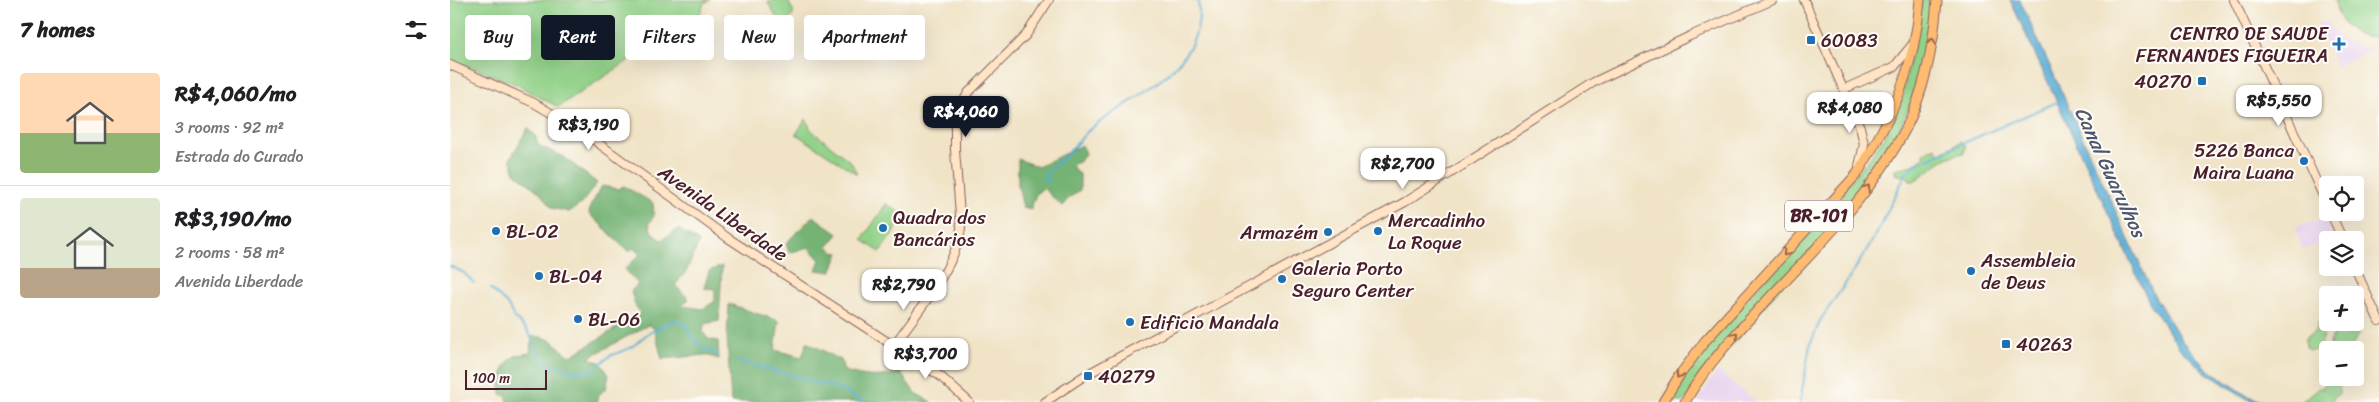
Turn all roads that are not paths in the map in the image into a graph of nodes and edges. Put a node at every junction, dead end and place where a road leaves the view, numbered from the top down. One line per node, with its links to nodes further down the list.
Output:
1 (1049, 0): 14 (main road)
2 (1773, 0): 16 (main road)
3 (1804, 0): 9 (main road)
4 (1920, 0): 7 (highway, BR-101)
5 (1937, 0): 18 (highway, BR-101, one-way to 5)
6 (2234, 0): 11 (main road)
7 (1915, 38): 9 (main road); 10 (highway, BR-101)
8 (450, 65): 14 (main road, Avenida Liberdade)
9 (1844, 89): 10 (main road)
10 (1851, 180): 17 (highway, BR-101, one-way to 17)
11 (2319, 187)
12 (2359, 276): 13 (main road)
13 (2379, 321)
14 (894, 345): 15 (main road, Avenida Liberdade)
15 (969, 402)
16 (1045, 402)
17 (1664, 402)
18 (1686, 402)

